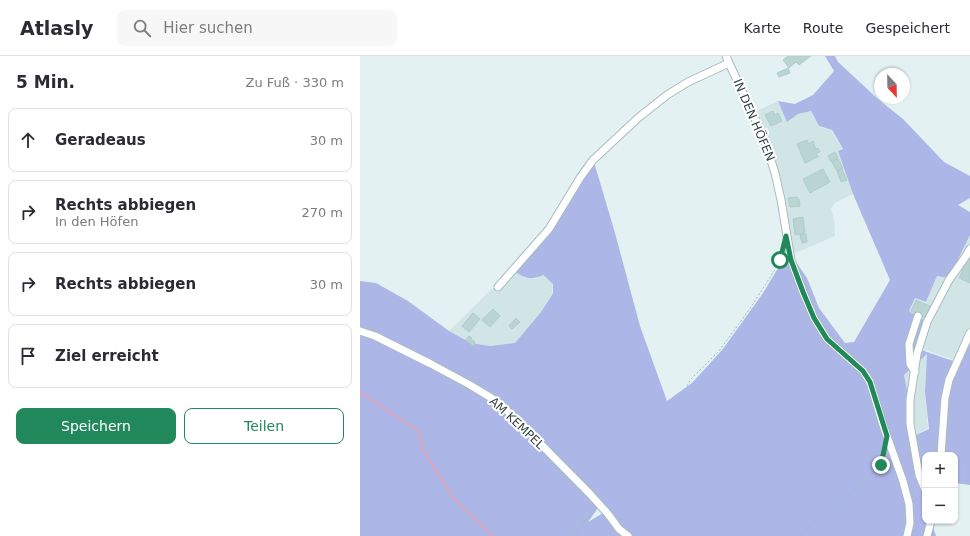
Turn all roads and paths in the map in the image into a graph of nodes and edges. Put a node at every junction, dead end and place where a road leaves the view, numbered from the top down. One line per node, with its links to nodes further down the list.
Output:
1 (728, 60): 4 (street); 18 (street, IN DEN HÖFEN)
2 (784, 247): 9 (path)
3 (970, 249): 8 (street)
4 (498, 287)
5 (918, 316): 8 (street)
6 (360, 331): 13 (street, AM KEMPEL)
7 (970, 334): 11 (street)
8 (914, 372): 12 (street)
9 (687, 386)
10 (885, 448): 17 (path)
11 (941, 452)
12 (925, 488)
13 (599, 504): 15 (path); 16 (street, AM KEMPEL)
14 (930, 524): 19 (street)
15 (573, 536)
16 (628, 536)
17 (801, 536)
18 (907, 536)
19 (927, 536)

